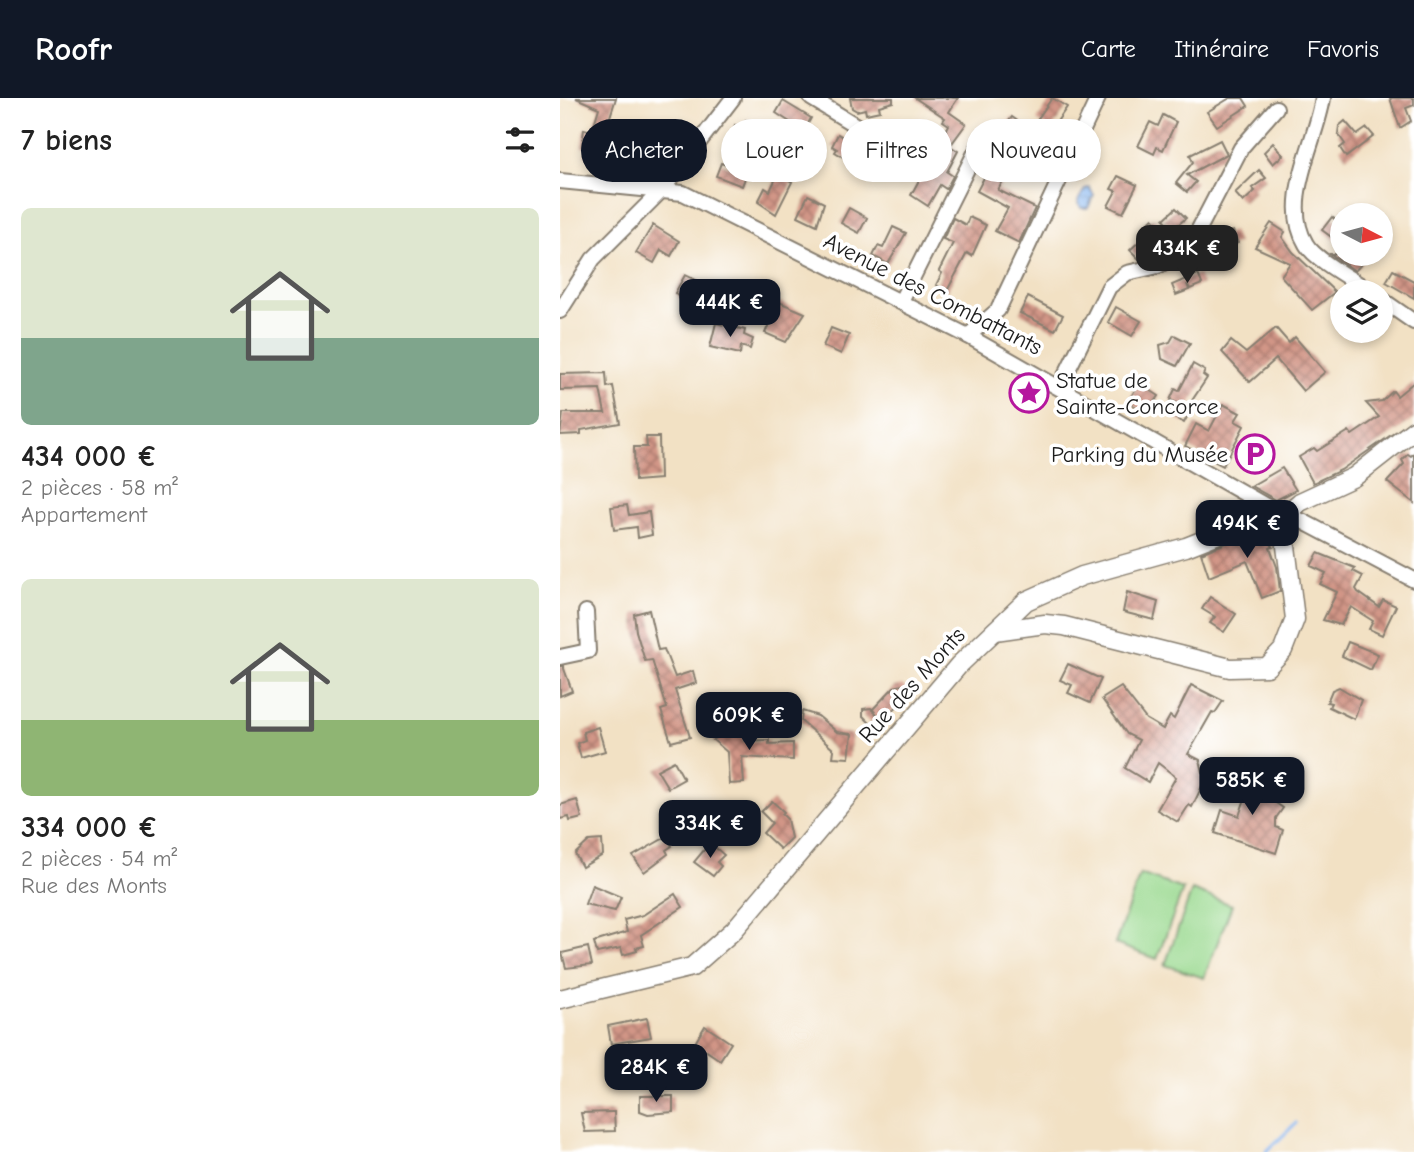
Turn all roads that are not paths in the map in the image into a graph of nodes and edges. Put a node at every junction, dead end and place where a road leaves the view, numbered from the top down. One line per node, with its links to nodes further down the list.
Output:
1 (733, 98): 9 (street)
2 (811, 98): 6 (street)
3 (1098, 98): 15 (street)
4 (1323, 98): 10 (street)
5 (1276, 108): 16 (street)
6 (845, 119)
7 (966, 171): 11 (street)
8 (560, 181): 9 (street, Avenue des Combattants)
9 (663, 189): 11 (street, Avenue des Combattants); 13 (street)
10 (1354, 280)
11 (901, 301): 15 (street, Avenue des Combattants)
12 (1393, 307): 14 (street)
13 (560, 311)
14 (1414, 322)
15 (968, 336): 16 (street, Avenue des Combattants)
16 (1060, 386): 18 (street, Avenue des Combattants)
17 (1414, 430): 18 (street)
18 (1285, 515): 19 (street, Avenue des Combattants); 20 (street); 22 (street, Rue des Monts)
19 (1414, 580)
20 (1039, 594): 22 (street); 23 (street)
21 (586, 612): 24 (street)
22 (1049, 625): 23 (street, Rue des Monts)
23 (995, 631): 25 (street, Rue des Monts)
24 (560, 657)
25 (560, 999)

